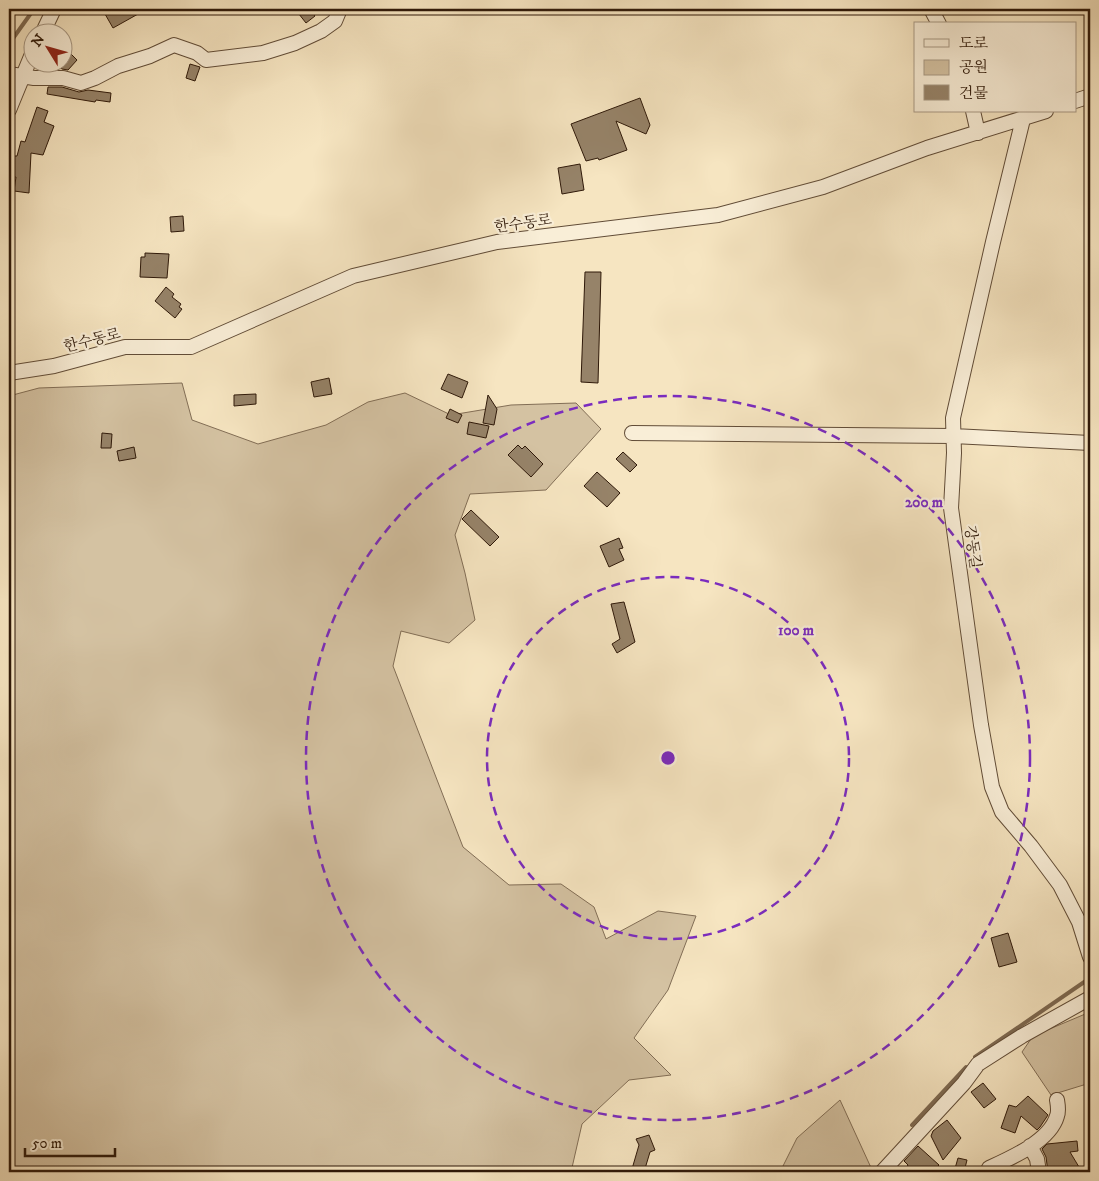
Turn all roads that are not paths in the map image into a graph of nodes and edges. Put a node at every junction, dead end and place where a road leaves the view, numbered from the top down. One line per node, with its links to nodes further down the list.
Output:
1 (54, 9): 4 (street)
2 (340, 9): 6 (street)
3 (931, 9): 5 (street)
4 (48, 22)
5 (938, 22)
6 (14, 75): 9 (street)
7 (1090, 96): 8 (street)
8 (1076, 101)
9 (9, 110)
10 (973, 112): 13 (street)
11 (1043, 112): 12 (street, 한수동로)
12 (1023, 119): 13 (street, 한수동로); 16 (street, 강동길)
13 (978, 133): 14 (street, 한수동로)
14 (9, 373)
15 (632, 433): 16 (street)
16 (953, 436): 17 (street); 18 (street, 강동길)
17 (1090, 443)
18 (1090, 956)
19 (1090, 998): 23 (street)
20 (1057, 1100): 21 (street)
21 (1030, 1146): 22 (street); 24 (street)
22 (989, 1168)
23 (882, 1172)
24 (1039, 1172)

